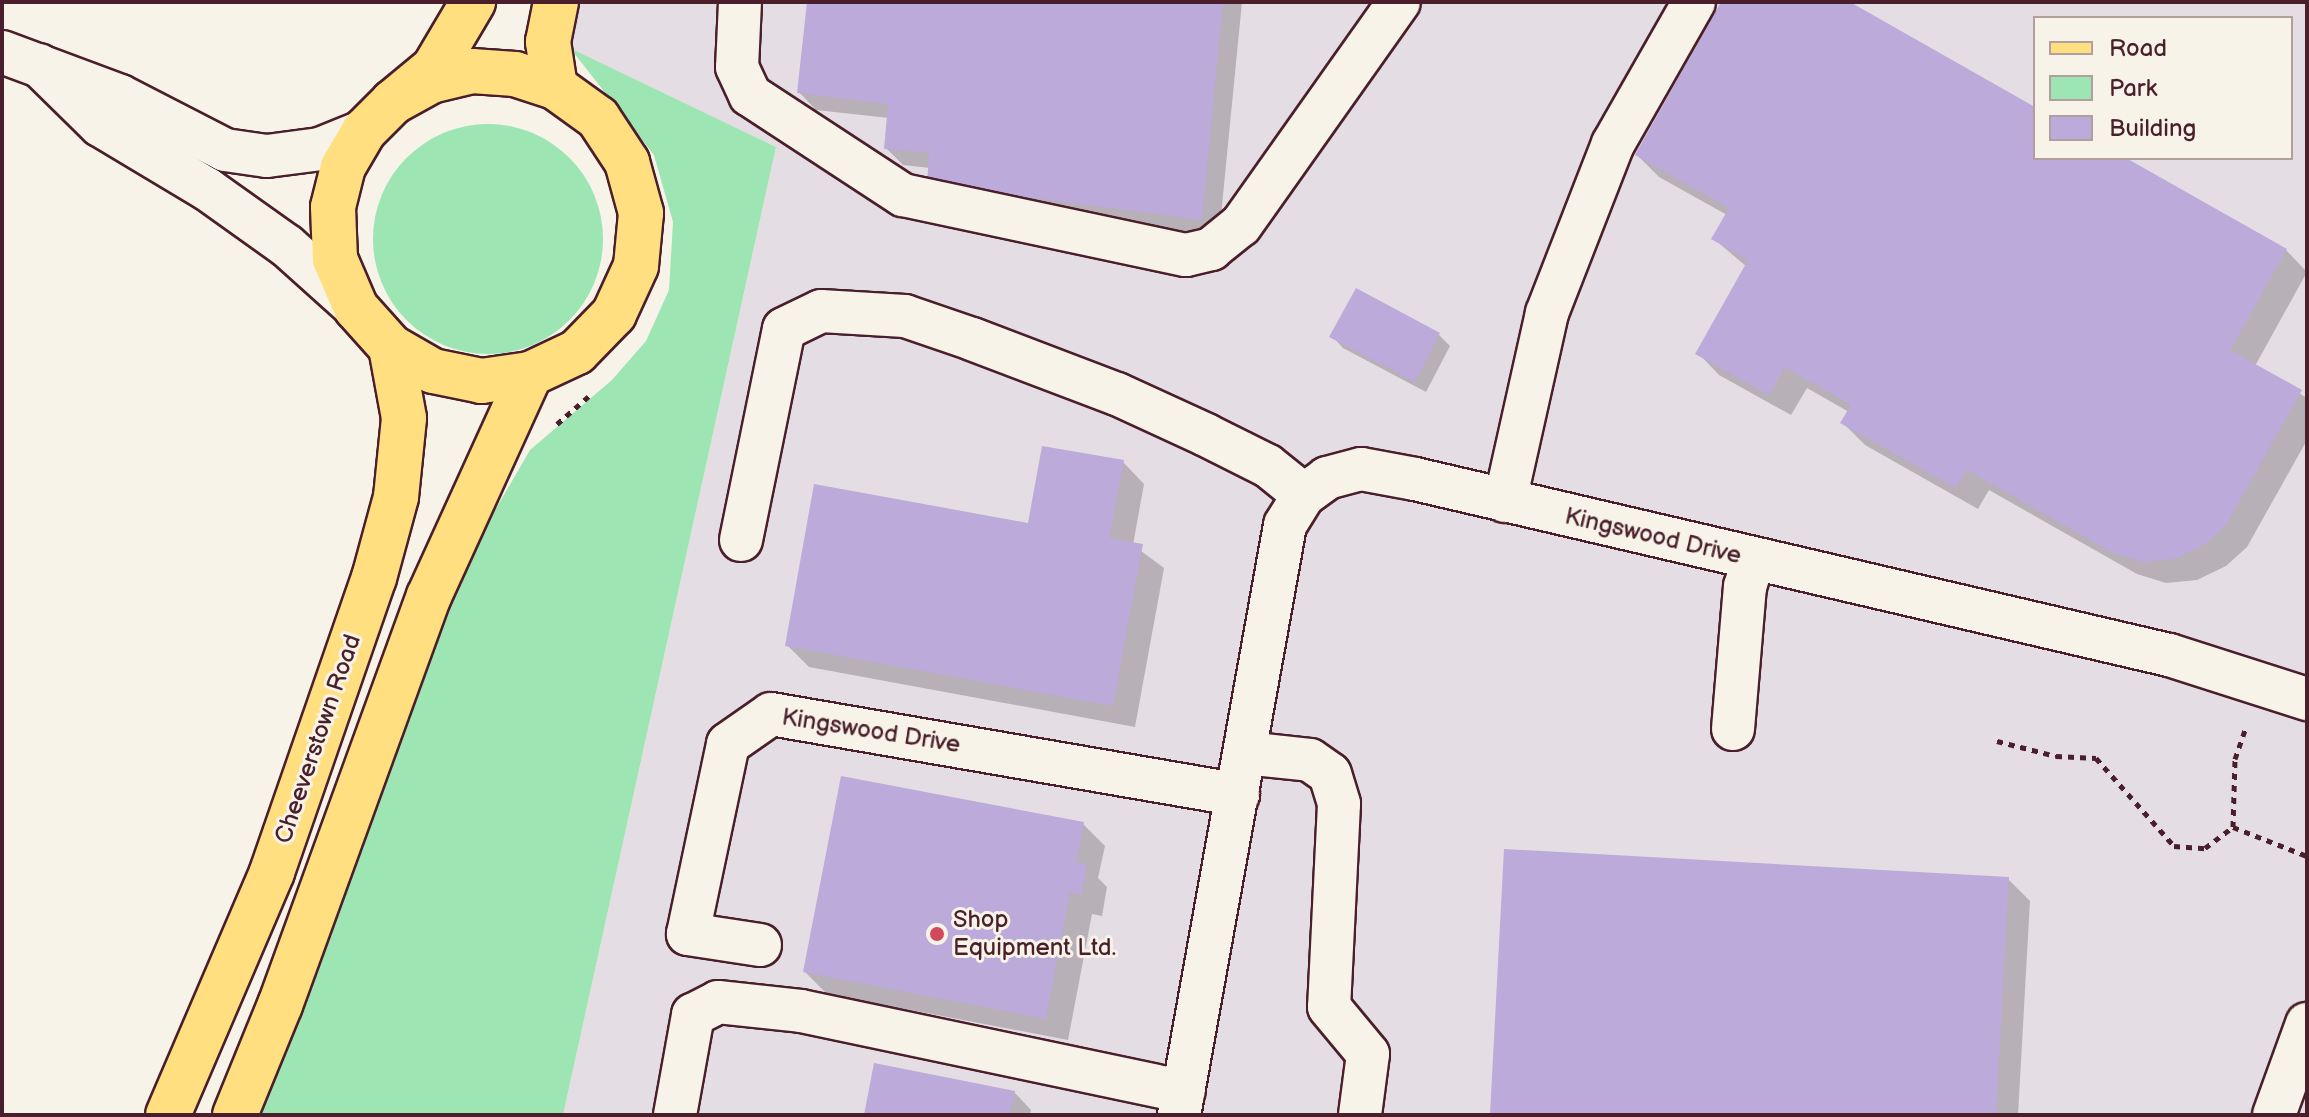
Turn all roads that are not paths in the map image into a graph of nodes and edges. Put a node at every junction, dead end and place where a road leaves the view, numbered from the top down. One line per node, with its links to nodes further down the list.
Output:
1 (473, 2): 8 (main road)
2 (556, 2): 7 (main road)
3 (740, 2): 4 (street)
4 (1399, 2)
5 (1694, 2): 13 (street)
6 (21, 58): 8 (street); 9 (street)
7 (555, 87): 8 (main road); 11 (main road)
8 (379, 116): 9 (main road)
9 (356, 308): 10 (main road)
10 (391, 347): 11 (main road); 23 (main road, Cheeverstown Road)
11 (530, 374): 24 (main road)
12 (1304, 495): 13 (street, Kingswood Drive); 14 (street); 18 (street, Kingswood Drive)
13 (1505, 501): 15 (street, Kingswood Drive)
14 (741, 540)
15 (1753, 560): 16 (street, Kingswood Drive); 17 (street)
16 (2307, 699)
17 (1733, 729)
18 (1245, 753): 19 (street, Kingswood Drive); 26 (street)
19 (1238, 795): 20 (street, Kingswood Drive); 22 (street, Kingswood Drive)
20 (760, 945)
21 (2307, 1024): 27 (street)
22 (1182, 1103): 25 (street)
23 (168, 1115)
24 (235, 1115)
25 (675, 1115)
26 (1360, 1115)
27 (2274, 1115)

